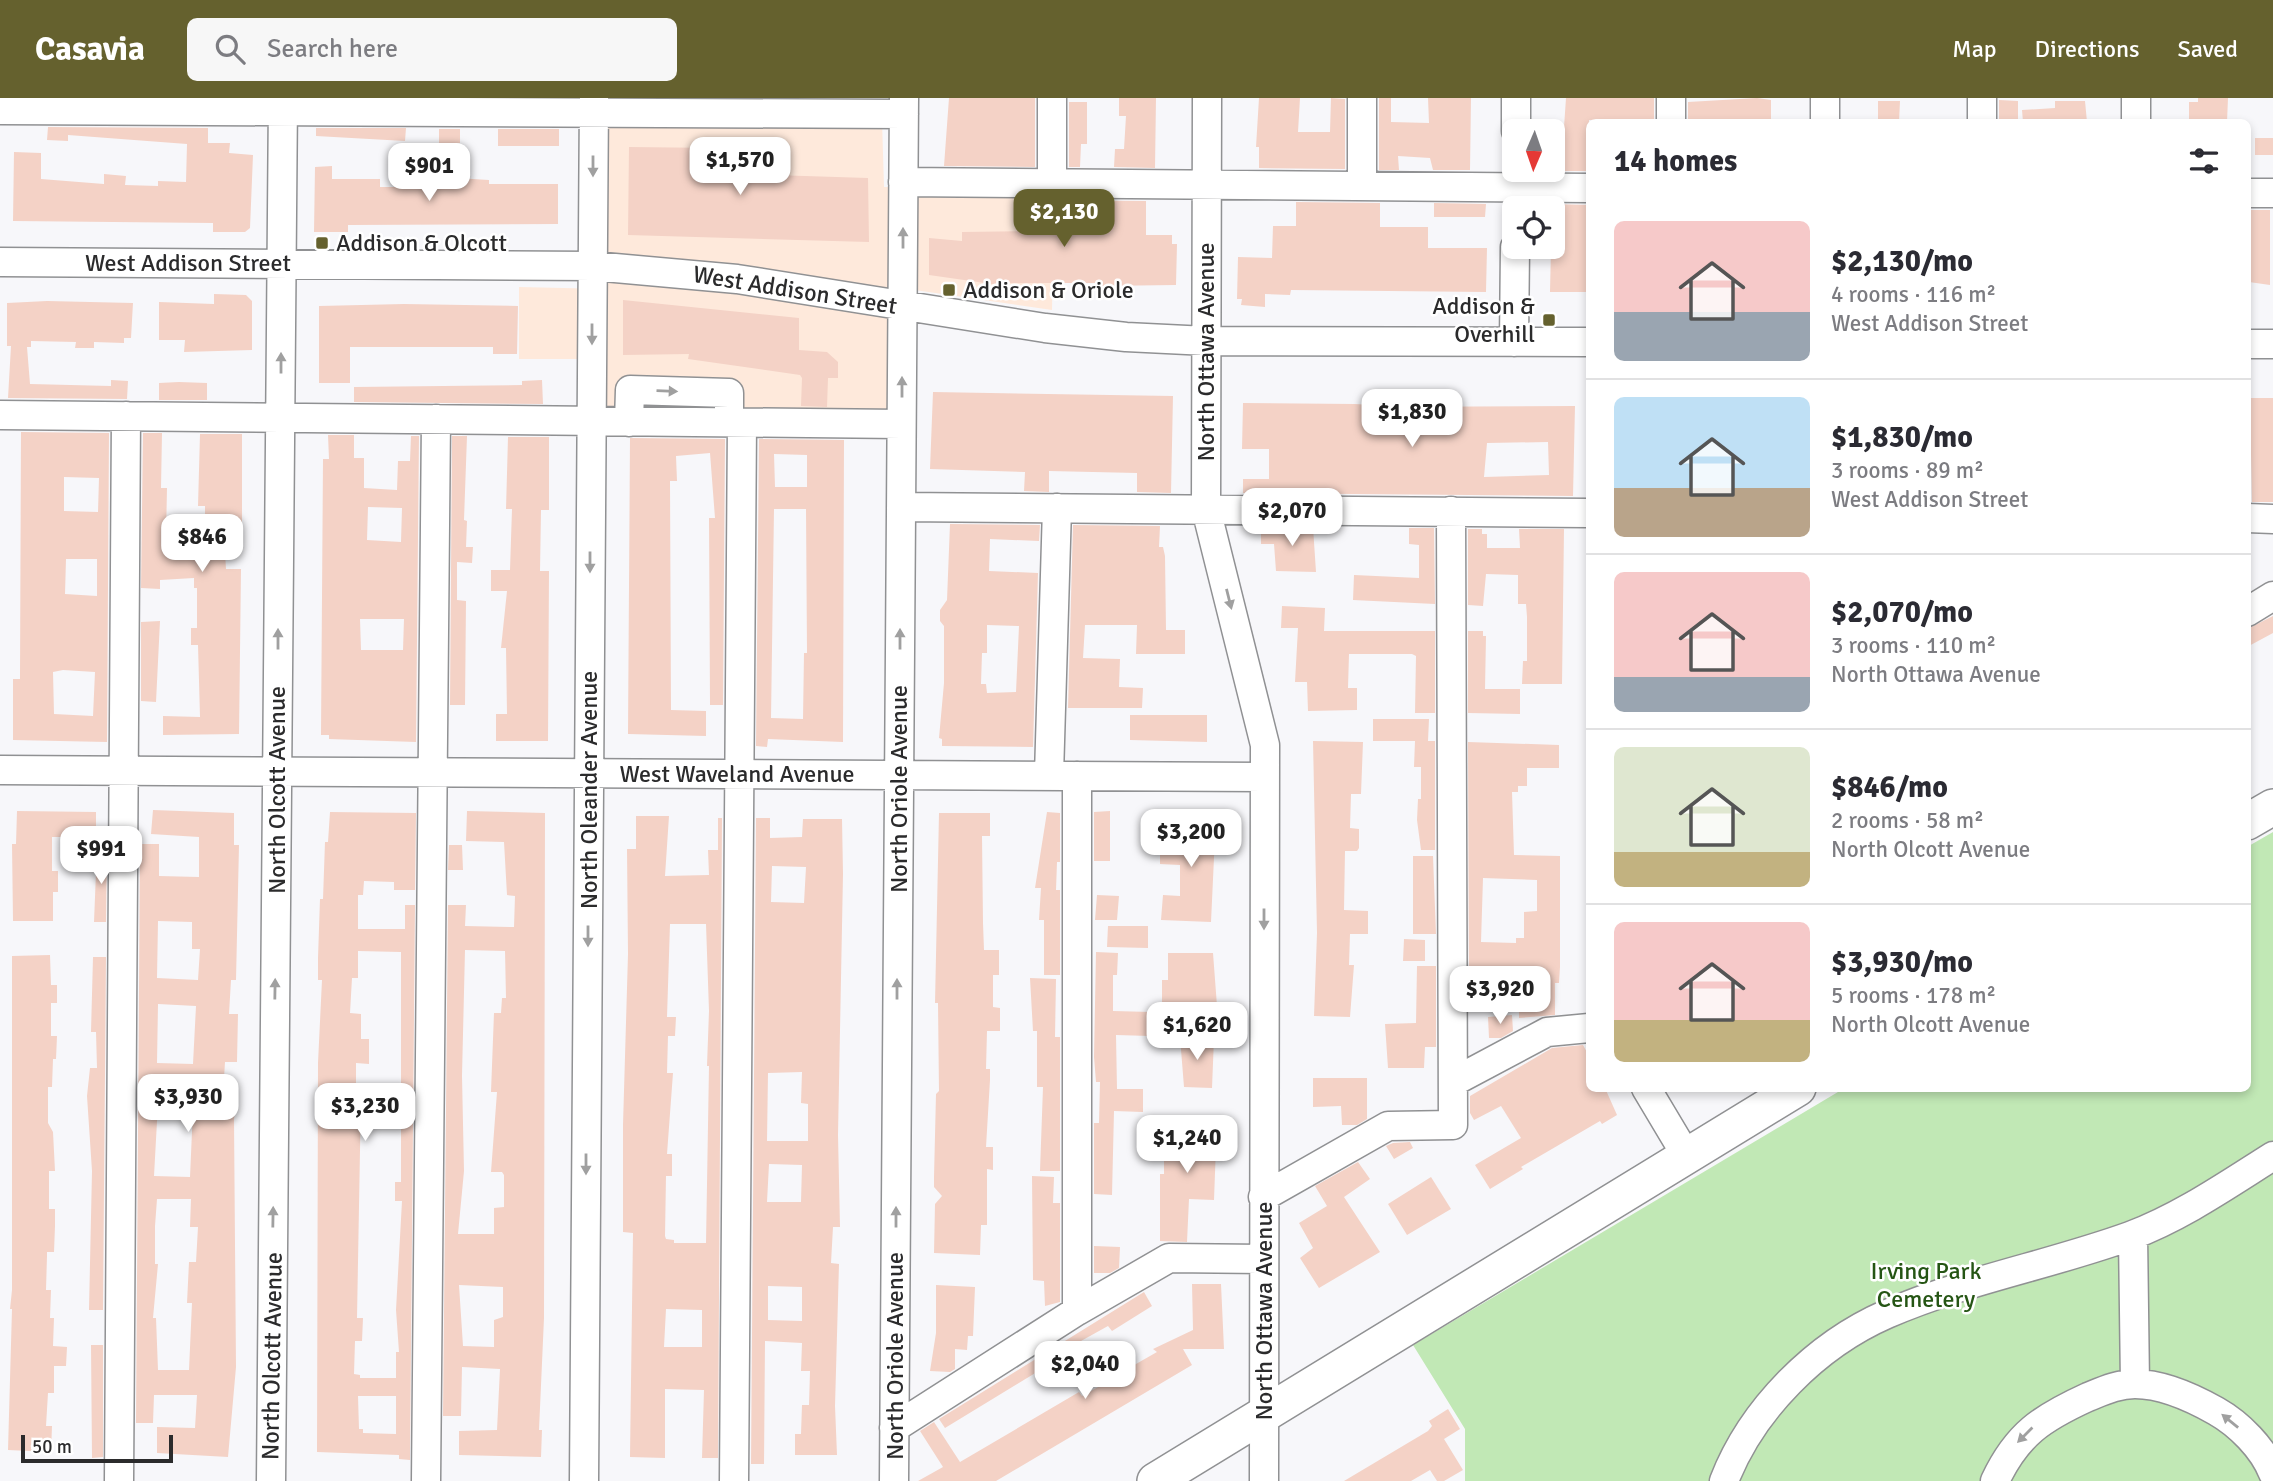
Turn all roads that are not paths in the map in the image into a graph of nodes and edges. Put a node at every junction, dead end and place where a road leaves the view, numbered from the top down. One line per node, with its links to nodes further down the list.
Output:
1 (1052, 98): 22 (street)
2 (1206, 98): 23 (street, North Ottawa Avenue)
3 (1362, 98): 24 (street)
4 (1516, 98): 16 (street)
5 (1671, 98): 17 (street)
6 (1825, 98): 18 (street)
7 (1982, 98): 19 (street)
8 (2136, 98): 20 (street)
9 (130, 105): 10 (street); 15 (street)
10 (283, 105): 11 (street); 31 (street, North Olcott Avenue)
11 (437, 105): 12 (street)
12 (594, 106): 13 (street); 32 (street, North Oleander Avenue, one-way to 32)
13 (745, 106): 14 (street)
14 (904, 106): 21 (street, North Oriole Avenue)
15 (0, 110)
16 (1516, 119)
17 (1671, 119)
18 (1825, 119)
19 (1982, 119)
20 (2136, 119)
21 (903, 182): 22 (street); 33 (street, North Oriole Avenue, one-way to 21)
22 (1052, 184): 23 (street)
23 (1206, 185): 24 (street); 34 (street, North Ottawa Avenue)
24 (1362, 186): 25 (street)
25 (1516, 188): 26 (street)
26 (1586, 188)
27 (2251, 193): 28 (street)
28 (2273, 193)
29 (1515, 259): 35 (street)
30 (0, 262): 31 (street, West Addison Street)
31 (282, 264): 32 (street, West Addison Street); 41 (street, North Olcott Avenue, one-way to 31)
32 (593, 266): 33 (street, West Addison Street); 43 (street, North Oleander Avenue, one-way to 43)
33 (902, 306): 34 (street, West Addison Street); 45 (street, North Oriole Avenue, one-way to 33)
34 (1207, 341): 35 (street, West Addison Street); 48 (street, North Ottawa Avenue)
35 (1514, 342): 36 (street, West Addison Street)
36 (1586, 342)
37 (2251, 344): 38 (street)
38 (2273, 344)
39 (0, 415): 40 (street)
40 (126, 416): 41 (street); 56 (street)
41 (280, 418): 42 (street); 57 (street, North Olcott Avenue, one-way to 41)
42 (436, 419): 43 (street); 58 (street)
43 (592, 421): 44 (street); 59 (street, North Oleander Avenue, one-way to 59)
44 (735, 423): 45 (street); 60 (street)
45 (901, 424): 46 (street, North Oriole Avenue)
46 (901, 507): 47 (street); 61 (street, North Oriole Avenue, one-way to 46)
47 (1057, 508): 48 (street); 62 (street)
48 (1206, 509): 49 (street); 64 (street, North Ottawa Avenue, one-way to 64)
49 (1451, 511): 50 (street); 68 (street)
50 (1586, 513)
51 (2251, 518): 52 (street)
52 (2273, 519)
53 (2273, 596): 54 (street)
54 (2251, 610)
55 (0, 770): 56 (street, West Waveland Avenue)
56 (123, 771): 57 (street, West Waveland Avenue); 81 (street)
57 (277, 771): 58 (street, West Waveland Avenue); 82 (street, North Olcott Avenue, one-way to 57)
58 (431, 772): 59 (street, West Waveland Avenue); 83 (street)
59 (589, 773): 60 (street, West Waveland Avenue); 84 (street, North Oleander Avenue, one-way to 84)
60 (739, 774): 61 (street, West Waveland Avenue); 85 (street)
61 (899, 775): 62 (street, West Waveland Avenue); 79 (street, North Oriole Avenue, one-way to 61)
62 (1049, 775): 63 (street, West Waveland Avenue)
63 (1077, 776): 64 (street, West Waveland Avenue); 76 (street)
64 (1264, 777): 73 (street, North Ottawa Avenue, one-way to 73)
65 (2273, 807): 66 (main road)
66 (2251, 820)
67 (1586, 1028): 68 (street)
68 (1453, 1082): 73 (street)
69 (1648, 1092): 71 (street)
70 (1791, 1092): 71 (main road)
71 (1686, 1155): 78 (main road)
72 (2273, 1156): 74 (street)
73 (1264, 1197): 75 (street, North Ottawa Avenue)
74 (2133, 1235): 77 (street); 89 (street)
75 (1264, 1259): 76 (street); 78 (street, North Ottawa Avenue)
76 (1077, 1311): 79 (street)
77 (2135, 1384): 80 (street, one-way to 77); 90 (street, one-way to 90)
78 (1264, 1412): 87 (main road); 88 (street, North Ottawa Avenue)
79 (894, 1428): 86 (street, North Oriole Avenue)
80 (2273, 1473)
81 (119, 1481)
82 (271, 1481)
83 (426, 1481)
84 (584, 1481)
85 (734, 1481)
86 (894, 1481)
87 (1155, 1481)
88 (1264, 1481)
89 (1724, 1481)
90 (1995, 1481)

